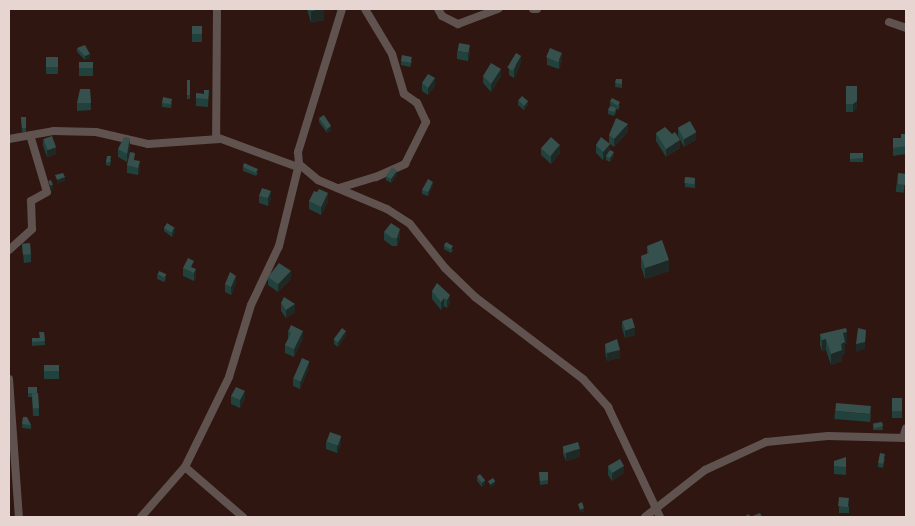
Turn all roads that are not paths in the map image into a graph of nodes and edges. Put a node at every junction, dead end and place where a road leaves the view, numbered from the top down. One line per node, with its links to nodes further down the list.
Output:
1 (217, 9): 10 (street)
2 (342, 9): 11 (street)
3 (365, 9): 12 (street)
4 (438, 9): 5 (street)
5 (498, 9)
6 (889, 22): 7 (street)
7 (906, 28)
8 (30, 135): 9 (street); 10 (street); 13 (street)
9 (9, 139)
10 (220, 139): 11 (street)
11 (298, 166): 12 (street); 17 (street)
12 (339, 188): 18 (street)
13 (9, 250)
14 (9, 378): 19 (street)
15 (906, 428): 16 (street)
16 (905, 438): 18 (street)
17 (185, 467): 20 (street); 21 (street)
18 (655, 508): 22 (street); 23 (street)
19 (19, 517)
20 (141, 517)
21 (243, 517)
22 (645, 517)
23 (660, 517)

